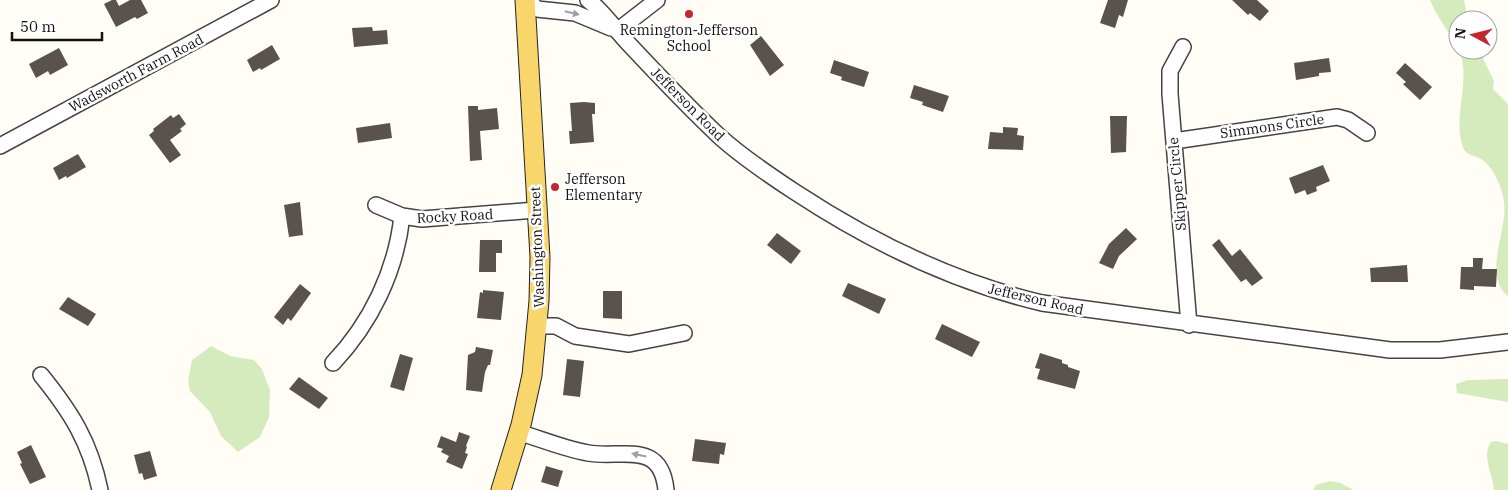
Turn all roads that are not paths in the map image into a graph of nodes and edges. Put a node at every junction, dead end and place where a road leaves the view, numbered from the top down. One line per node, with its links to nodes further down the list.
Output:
1 (271, 0): 9 (street, Wadsworth Farm Road)
2 (526, 0): 5 (street, Jefferson Road, one-way to 5); 11 (main road, Washington Street)
3 (588, 0): 5 (street, Jefferson Road)
4 (657, 0): 5 (street)
5 (617, 31): 13 (street, Jefferson Road)
6 (1183, 47): 8 (street, Skipper Circle)
7 (1367, 132): 8 (street, Simmons Circle)
8 (1174, 141): 13 (street, Skipper Circle)
9 (0, 146)
10 (376, 205): 12 (street, Rocky Road)
11 (536, 210): 12 (street, Rocky Road); 14 (main road, Washington Street)
12 (402, 216): 17 (street)
13 (1189, 324): 16 (street, Jefferson Road)
14 (538, 326): 15 (street); 19 (main road, Washington Street)
15 (684, 334)
16 (1508, 342)
17 (333, 363)
18 (41, 375): 20 (street)
19 (518, 432): 21 (main road, Washington Street); 22 (street, one-way to 19)
20 (100, 490)
21 (501, 490)
22 (666, 490)

